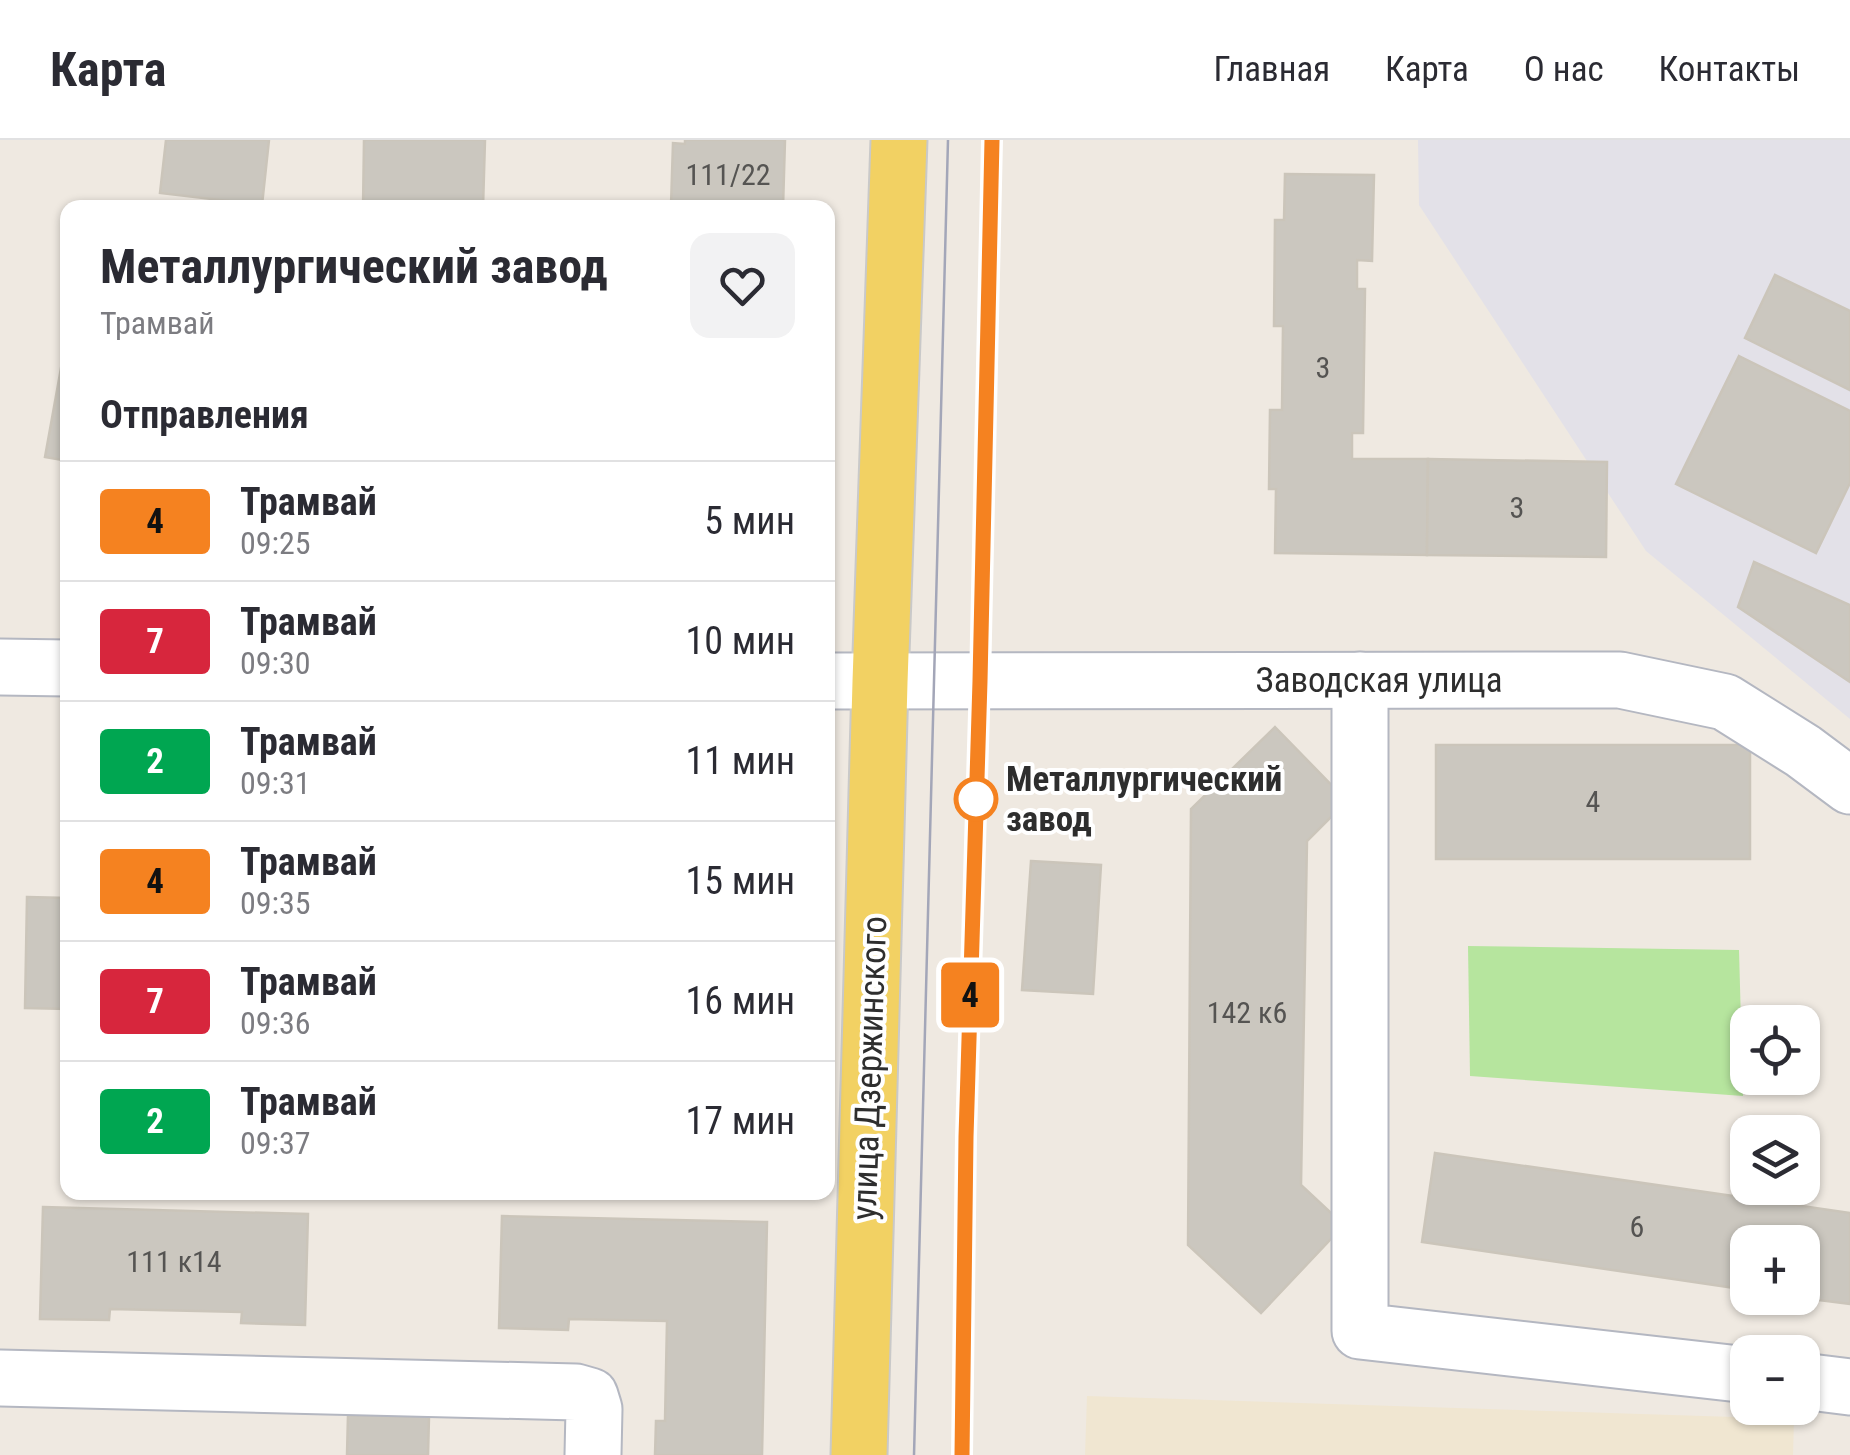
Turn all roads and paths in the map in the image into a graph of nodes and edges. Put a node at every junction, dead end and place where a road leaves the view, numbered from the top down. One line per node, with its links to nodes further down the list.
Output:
1 (900, 140): 5 (main road, улица Дзержинского)
2 (0, 666): 3 (street)
3 (60, 668)
4 (1360, 680): 5 (street, Заводская улица); 6 (street, Заводская улица); 7 (street)
5 (854, 681): 12 (main road, улица Дзержинского)
6 (1850, 786)
7 (1730, 1373)
8 (0, 1378): 11 (street)
9 (1820, 1383): 10 (street)
10 (1850, 1386)
11 (593, 1455)
12 (858, 1455)

